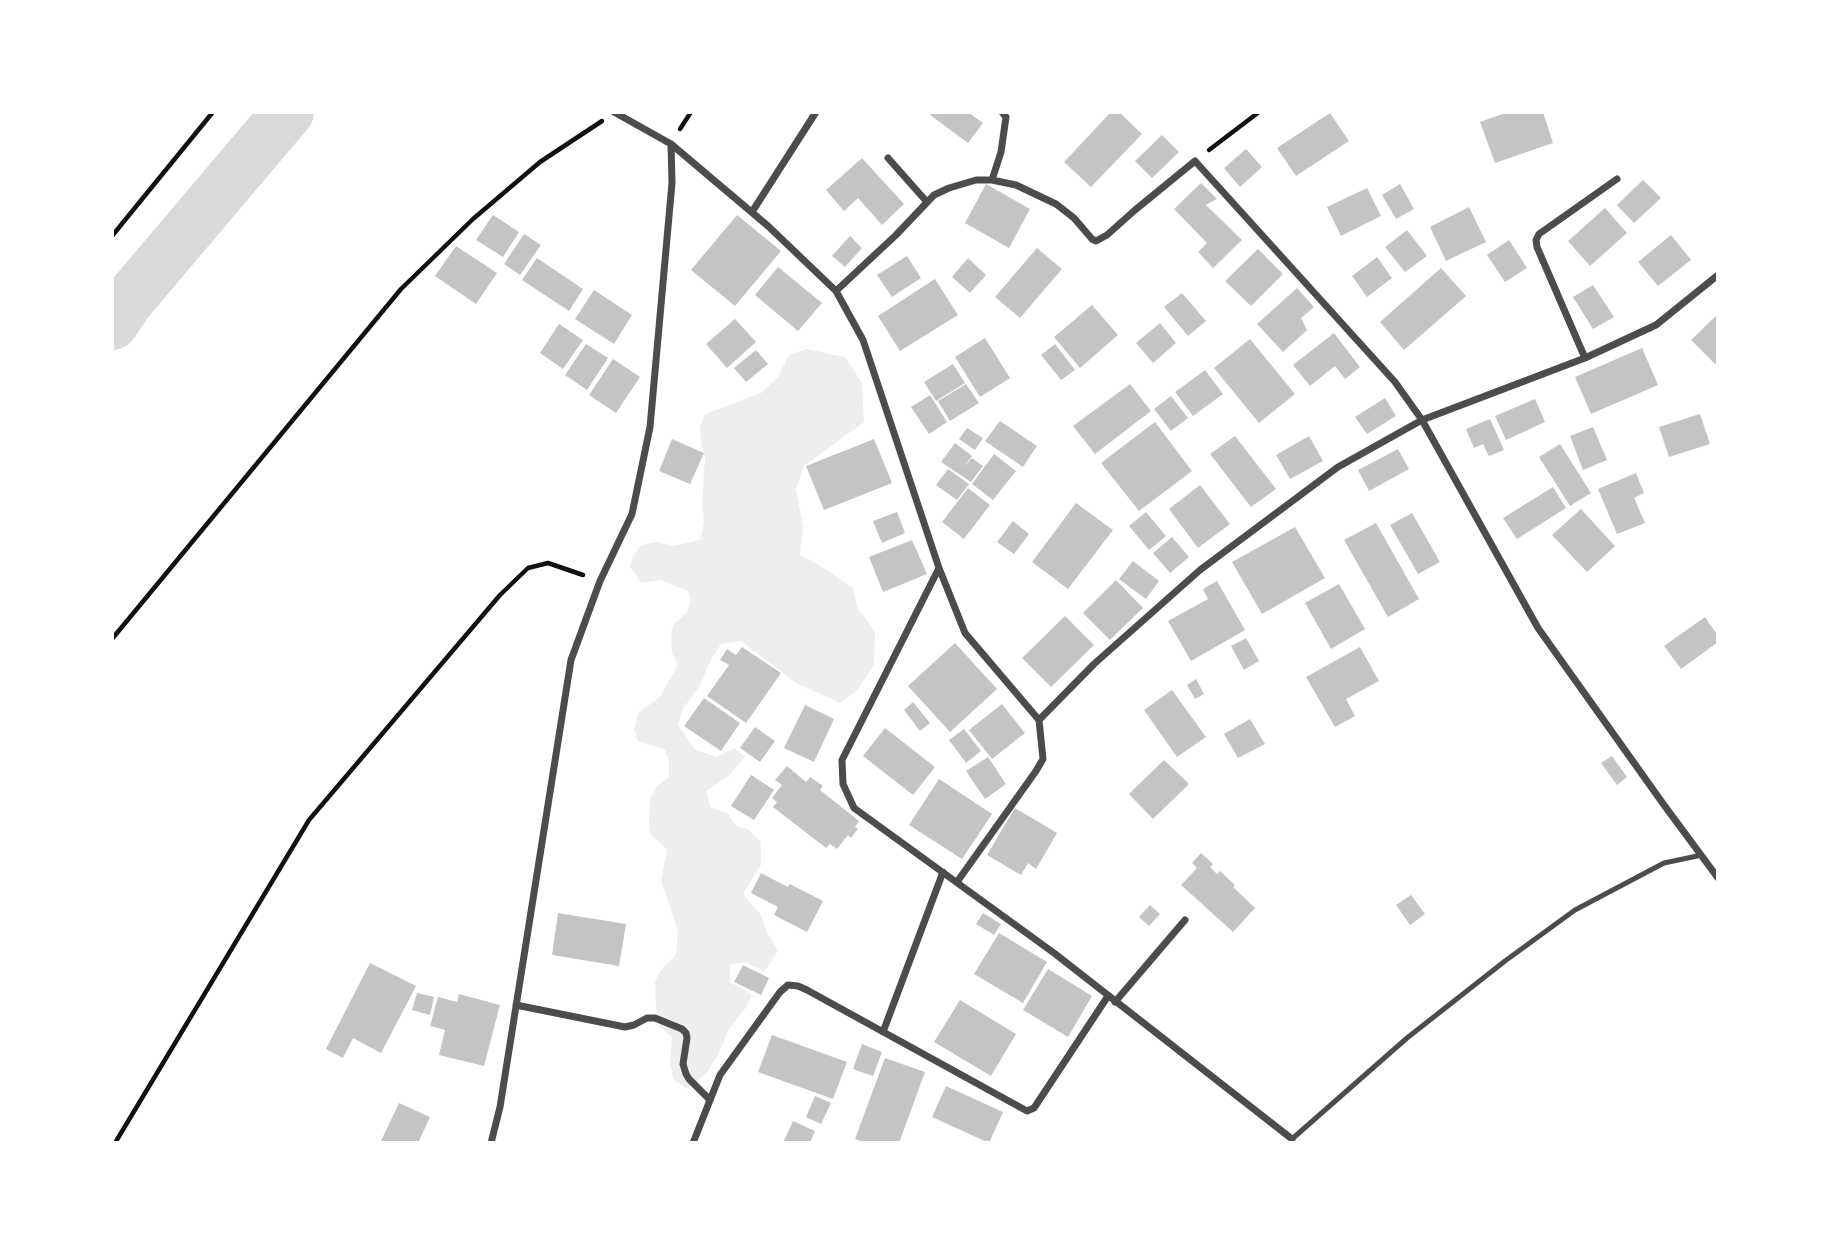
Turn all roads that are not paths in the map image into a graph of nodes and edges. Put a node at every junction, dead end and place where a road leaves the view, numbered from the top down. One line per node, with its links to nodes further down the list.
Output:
1 (614, 112): 4 (street)
2 (816, 112): 9 (street)
3 (1002, 112): 7 (street)
4 (671, 144): 9 (street); 23 (street)
5 (888, 158): 8 (street)
6 (1616, 179): 12 (street)
7 (992, 180): 8 (street); 13 (street)
8 (928, 202): 11 (street)
9 (752, 212): 11 (street)
10 (1718, 275): 12 (street)
11 (836, 291): 14 (street)
12 (1586, 358): 13 (street)
13 (1422, 420): 15 (street); 16 (street)
14 (939, 568): 15 (street); 17 (street)
15 (1039, 720): 19 (street)
16 (1702, 855): 18 (street); 26 (lane)
17 (943, 872): 19 (street); 24 (street)
18 (1718, 878)
19 (957, 882): 21 (street)
20 (1185, 919): 22 (street)
21 (1108, 996): 22 (street); 24 (street)
22 (1115, 1002): 26 (street)
23 (516, 1005): 25 (street); 27 (street)
24 (883, 1032): 25 (street)
25 (709, 1099): 28 (street)
26 (1292, 1139)
27 (491, 1143)
28 (693, 1143)

